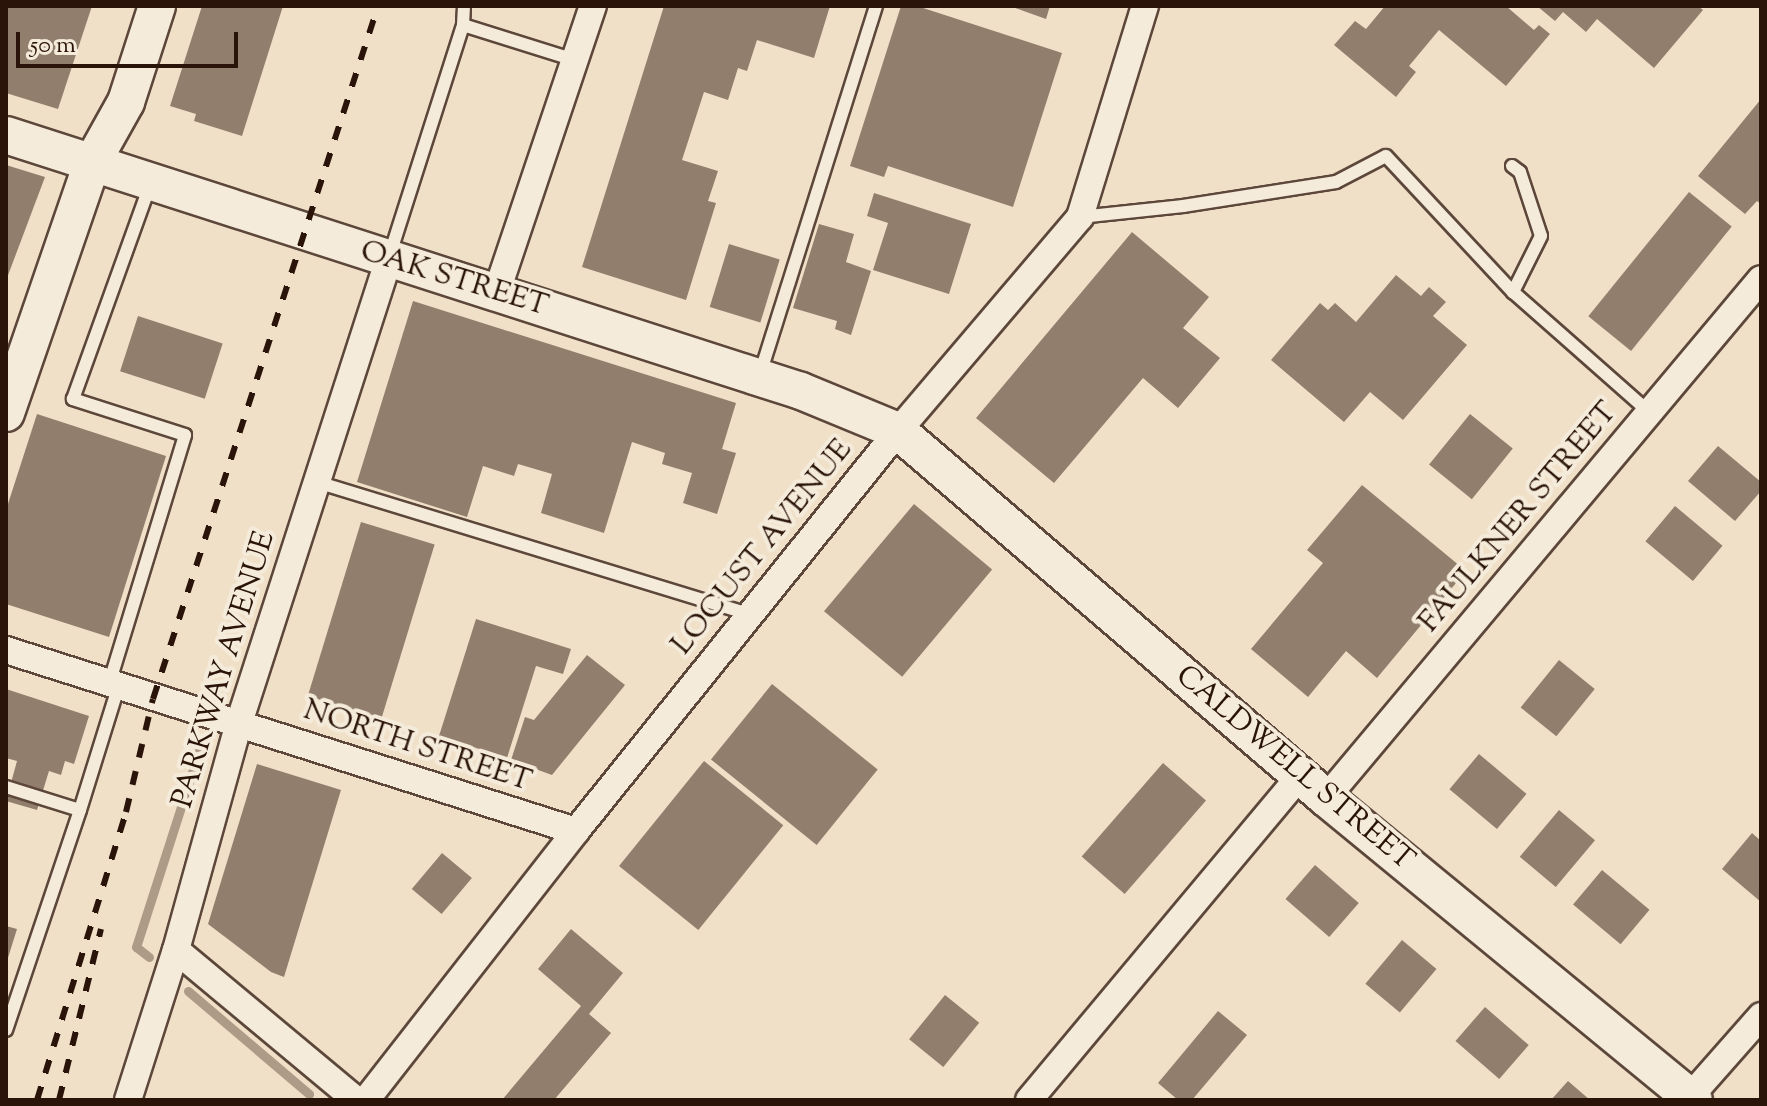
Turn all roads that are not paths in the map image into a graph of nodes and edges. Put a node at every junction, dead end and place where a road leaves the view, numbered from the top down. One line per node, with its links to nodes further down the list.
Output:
1 (157, 6): 9 (main road)
2 (464, 6): 6 (lane)
3 (593, 6): 7 (street)
4 (876, 6): 17 (lane)
5 (1145, 6): 12 (street, LOCUST AVENUE)
6 (463, 25): 7 (lane); 13 (lane)
7 (575, 60): 15 (street)
8 (6, 135): 9 (main road, OAK STREET)
9 (93, 161): 11 (main road, OAK STREET); 19 (main road)
10 (1512, 166): 16 (lane)
11 (151, 182): 13 (main road, OAK STREET); 24 (lane)
12 (1080, 217): 16 (lane); 20 (street, LOCUST AVENUE)
13 (388, 261): 15 (main road, OAK STREET); 21 (street, PARKWAY AVENUE)
14 (1761, 279): 18 (street, FAULKNER STREET)
15 (497, 291): 17 (main road, OAK STREET)
16 (1513, 292): 18 (lane)
17 (759, 377): 20 (main road, OAK STREET)
18 (1649, 412): 27 (street, FAULKNER STREET)
19 (6, 413)
20 (898, 431): 22 (street, LOCUST AVENUE); 27 (main road, CALDWELL STREET)
21 (317, 482): 22 (lane); 25 (street, PARKWAY AVENUE)
22 (750, 614): 29 (street, LOCUST AVENUE)
23 (6, 650): 24 (street, NORTH STREET)
24 (113, 686): 25 (street, NORTH STREET); 28 (lane)
25 (239, 723): 29 (street, NORTH STREET); 30 (street, PARKWAY AVENUE)
26 (6, 787): 28 (lane)
27 (1313, 787): 33 (main road, CALDWELL STREET); 37 (street, FAULKNER STREET)
28 (80, 810): 32 (lane)
29 (576, 831): 36 (street, LOCUST AVENUE)
30 (176, 950): 34 (street, PARKWAY AVENUE); 35 (street)
31 (1761, 1016): 33 (street)
32 (6, 1030)
33 (1691, 1099)
34 (128, 1100)
35 (356, 1100)
36 (366, 1100)
37 (1029, 1100)

